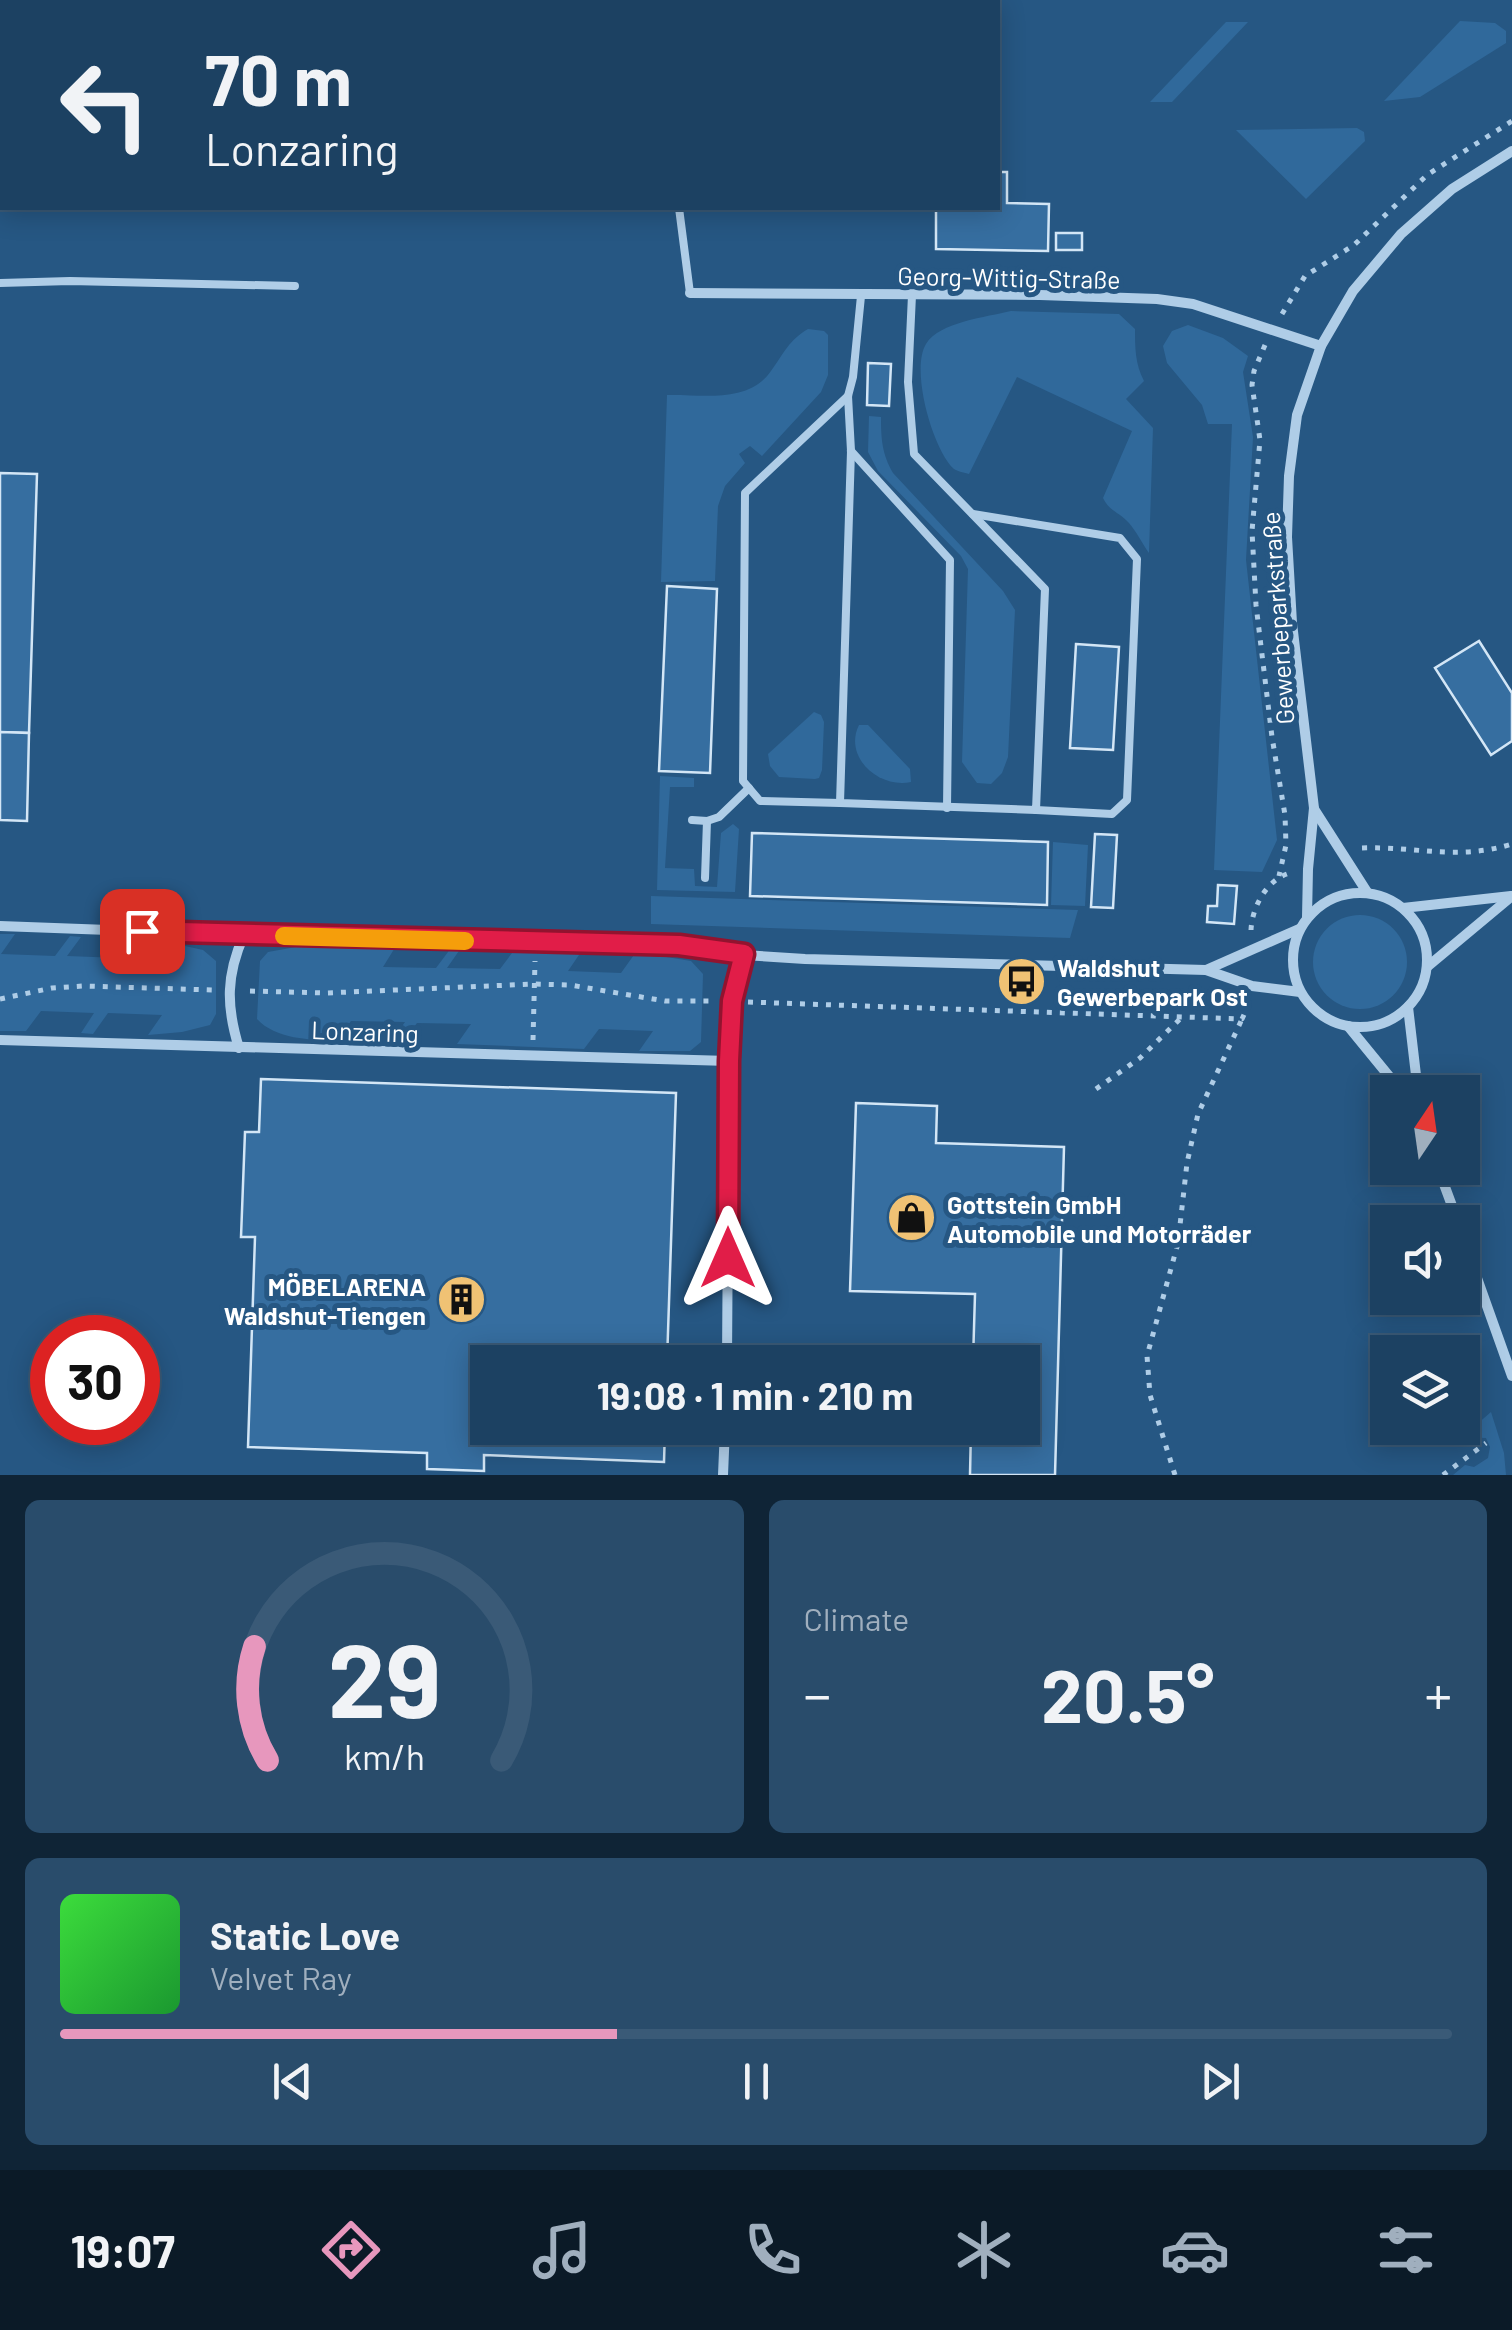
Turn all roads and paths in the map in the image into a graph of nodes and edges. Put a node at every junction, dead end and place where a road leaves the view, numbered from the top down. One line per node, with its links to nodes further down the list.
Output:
1 (1512, 152): 8 (street, Gewerbeparkstraße)
2 (680, 210): 5 (lane)
3 (0, 283): 4 (lane)
4 (296, 286)
5 (690, 293): 7 (street, Georg-Wittig-Straße)
6 (912, 295): 7 (street, Georg-Wittig-Straße); 8 (street, Georg-Wittig-Straße); 11 (lane)
7 (861, 296): 9 (lane)
8 (1321, 346): 15 (street, Gewerbeparkstraße)
9 (848, 396): 10 (lane); 12 (lane)
10 (851, 451): 13 (lane); 14 (lane)
11 (973, 514): 16 (lane); 16 (lane)
12 (750, 788): 13 (lane); 18 (lane)
13 (840, 803): 14 (lane)
14 (947, 808): 16 (lane)
15 (1314, 808): 20 (street, Gewerbeparkstraße); 23 (street, Gewerbeparkstraße)
16 (1036, 810)
17 (692, 820): 18 (lane)
18 (707, 821): 19 (lane)
19 (706, 878)
20 (1366, 892): 22 (street); 23 (street, Gewerbeparkstraße)
21 (1512, 896): 22 (street); 29 (street)
22 (1404, 908): 29 (street)
23 (1306, 917): 25 (street, Gewerbeparkstraße)
24 (0, 926): 26 (street)
25 (1299, 928): 30 (street); 34 (street, Gewerbeparkstraße)
26 (244, 935): 27 (street); 33 (street)
27 (536, 943): 28 (street); 31 (path)
28 (744, 954): 30 (street); 36 (street)
29 (1427, 967): 37 (street)
30 (1206, 970): 32 (street)
31 (534, 984): 33 (path); 36 (path); 43 (path)
32 (1252, 986): 34 (street); 39 (path)
33 (229, 990): 35 (path); 42 (street)
34 (1300, 992): 40 (street)
35 (0, 999)
36 (732, 1001): 38 (path); 44 (street)
37 (1408, 1007): 40 (street); 46 (street)
38 (1182, 1018): 39 (path); 47 (path)
39 (1242, 1020): 54 (path)
40 (1348, 1026): 45 (street)
41 (0, 1040): 42 (street, Lonzaring)
42 (239, 1048): 43 (street, Lonzaring)
43 (532, 1056): 44 (street, Lonzaring)
44 (729, 1061): 49 (street)
45 (1388, 1075)
46 (1416, 1075)
47 (1096, 1089)
48 (1480, 1286): 50 (street)
49 (726, 1345)
50 (1512, 1376)
51 (1486, 1443): 55 (path)
52 (725, 1445): 53 (street)
53 (724, 1475)
54 (1175, 1475)
55 (1443, 1475)

